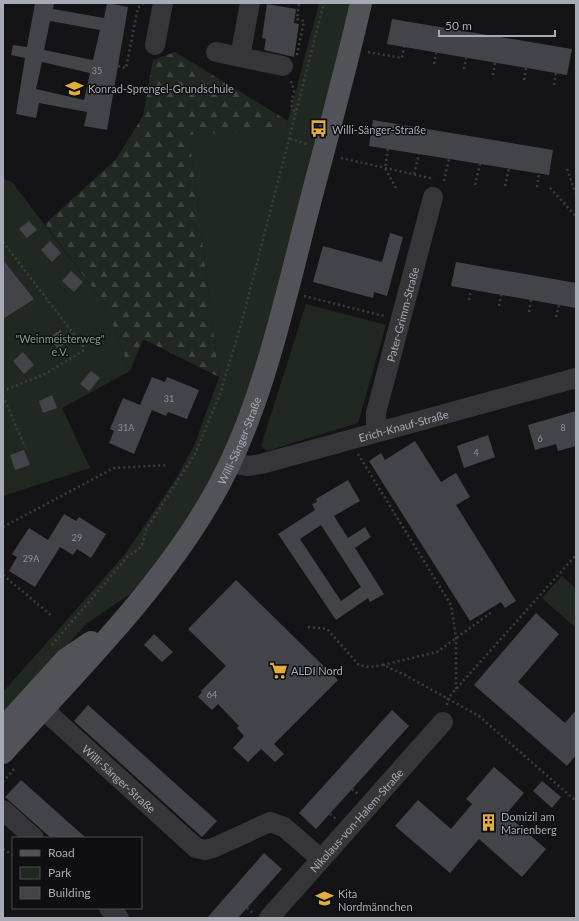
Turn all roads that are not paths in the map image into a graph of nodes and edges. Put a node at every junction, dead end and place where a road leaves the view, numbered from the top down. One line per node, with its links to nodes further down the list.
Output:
1 (163, 3): 4 (street)
2 (250, 3): 6 (street)
3 (361, 3): 11 (main road, Willi-Sänger-Straße)
4 (155, 46)
5 (216, 52): 6 (street)
6 (240, 57): 7 (street)
7 (283, 66)
8 (441, 187): 10 (street, Pater-Grimm-Straße)
9 (576, 378): 10 (street, Erich-Knauf-Straße)
10 (376, 432): 11 (street, Erich-Knauf-Straße)
11 (230, 463): 12 (main road, Willi-Sänger-Straße)
12 (123, 619): 13 (main road, Willi-Sänger-Straße); 15 (main road, Willi-Sänger-Straße)
13 (43, 709): 16 (main road, Willi-Sänger-Straße); 19 (street, Willi-Sänger-Straße)
14 (444, 722): 19 (street, Nikolaus-von-Halem-Straße)
15 (3, 728)
16 (3, 753)
17 (3, 810): 18 (street)
18 (33, 837)
19 (322, 860): 22 (street, Nikolaus-von-Halem-Straße)
20 (110, 909): 21 (street)
21 (119, 918)
22 (269, 918)

